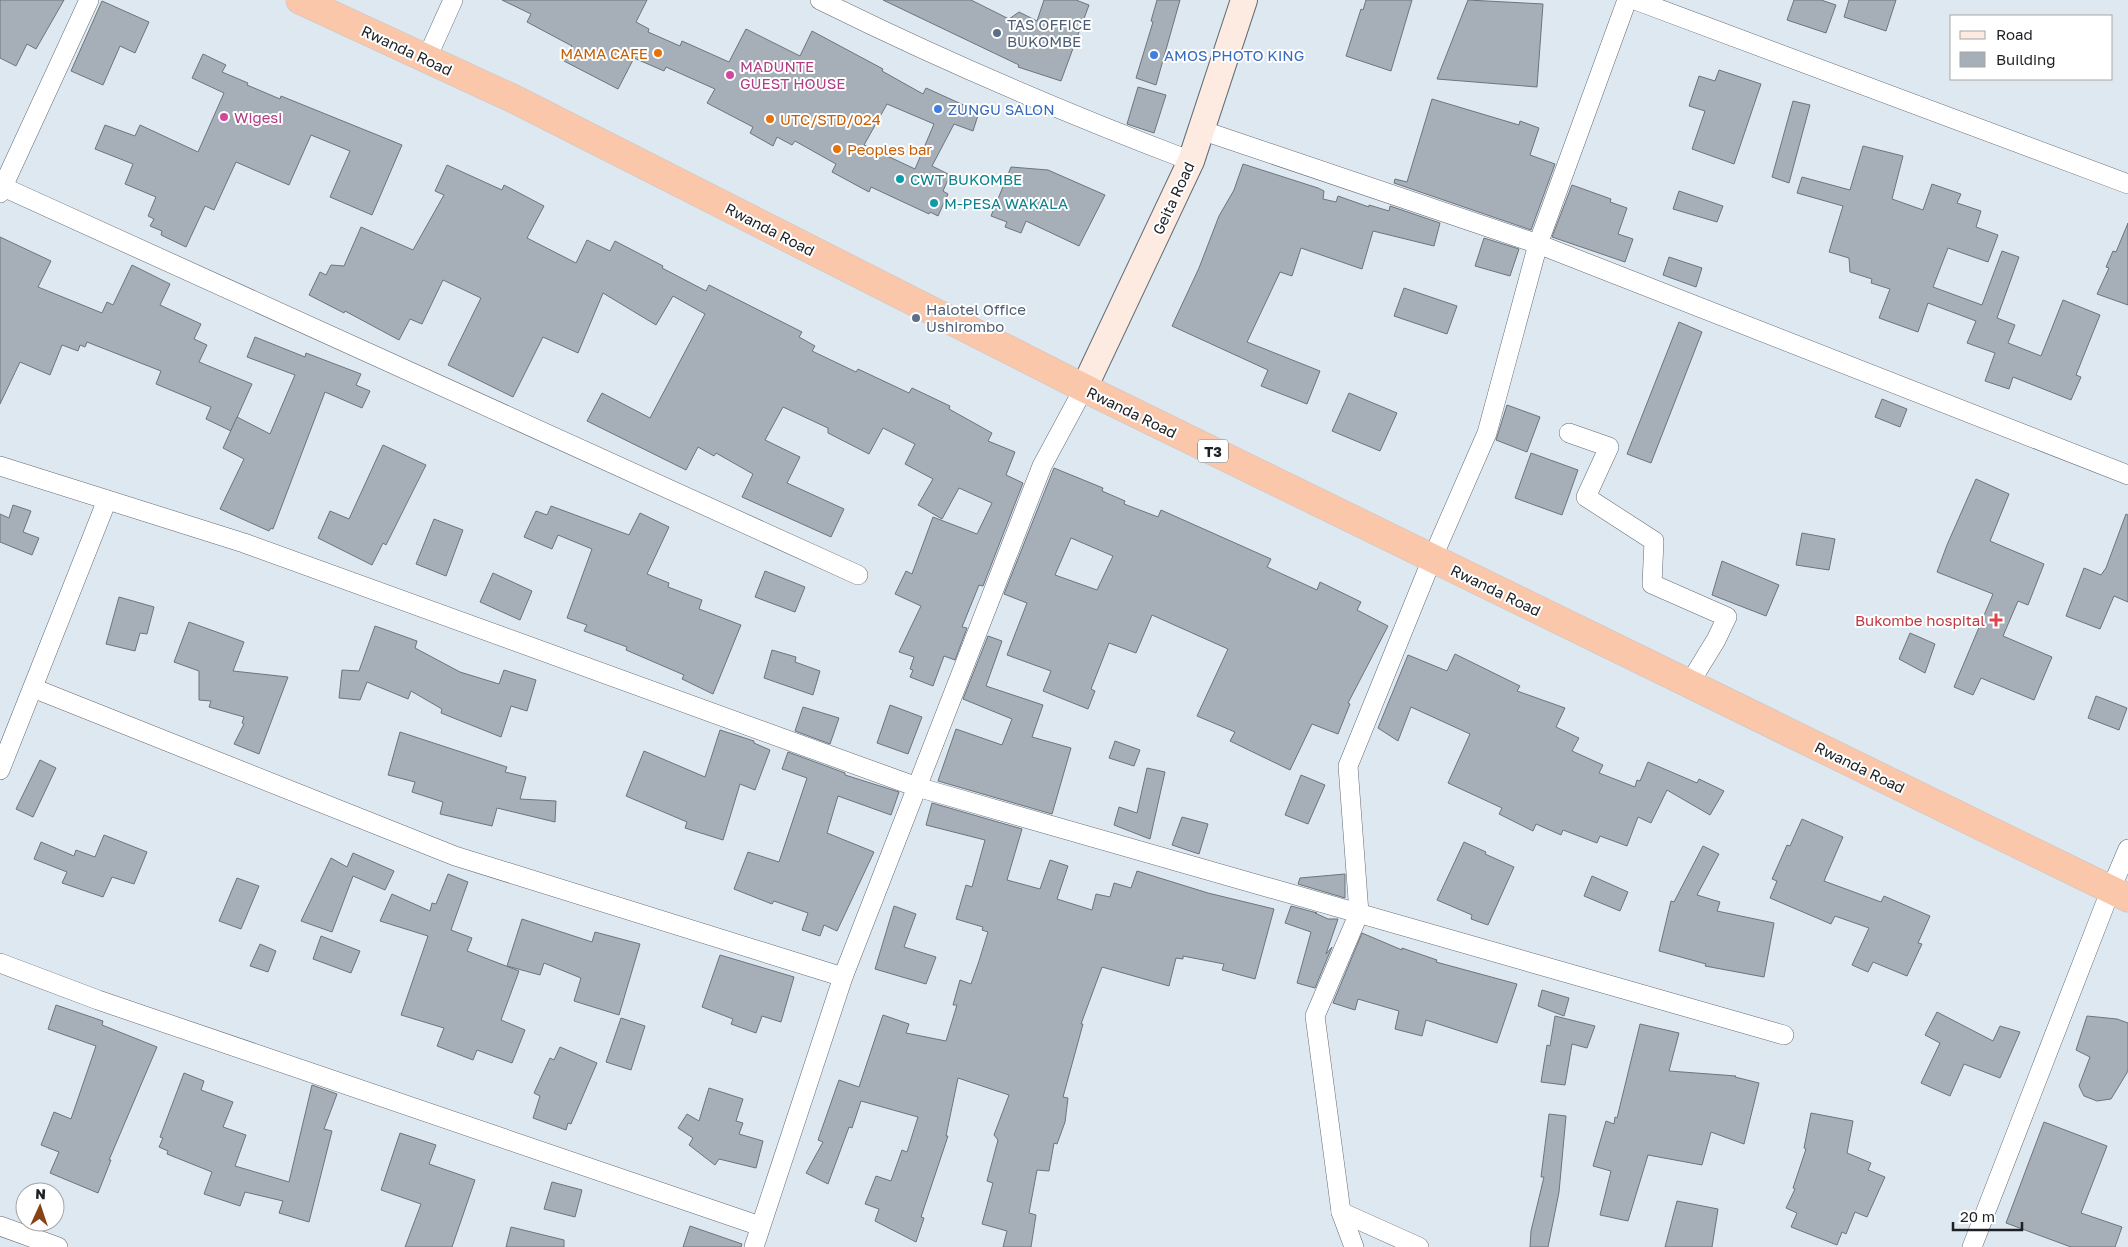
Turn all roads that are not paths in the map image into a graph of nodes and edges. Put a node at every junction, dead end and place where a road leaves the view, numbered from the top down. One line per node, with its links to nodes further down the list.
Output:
1 (89, 0): 12 (street)
2 (300, 0): 8 (highway, Rwanda Road / T3)
3 (453, 0): 8 (street)
4 (820, 0): 10 (street)
5 (1244, 0): 9 (main road, Geita Road)
6 (1627, 0): 13 (street)
7 (1635, 0): 11 (street)
8 (427, 58): 14 (highway, Rwanda Road / T3)
9 (1201, 130): 10 (main road, Geita Road); 13 (street)
10 (1192, 161): 14 (main road, Geita Road)
11 (2128, 184)
12 (1, 190): 20 (street)
13 (1538, 244): 17 (street); 19 (street)
14 (1084, 388): 19 (highway, Rwanda Road / T3); 24 (street)
15 (1569, 433): 21 (street)
16 (0, 466): 18 (street)
17 (2128, 475)
18 (107, 500): 22 (street); 24 (street)
19 (1432, 559): 21 (highway, Rwanda Road / T3); 27 (street)
20 (858, 575)
21 (1689, 684): 26 (highway, Rwanda Road / T3)
22 (33, 688): 23 (street); 29 (street)
23 (0, 770)
24 (917, 787): 27 (street); 29 (street)
25 (2128, 849): 26 (street)
26 (2119, 893): 34 (street)
27 (1359, 913): 30 (street); 31 (street)
28 (0, 963): 33 (street)
29 (843, 977): 33 (street)
30 (1784, 1034)
31 (1341, 1212): 37 (street); 38 (street)
32 (0, 1226): 35 (street)
33 (760, 1226): 36 (street)
34 (1979, 1245)
35 (58, 1247)
36 (754, 1247)
37 (1354, 1247)
38 (1419, 1247)

